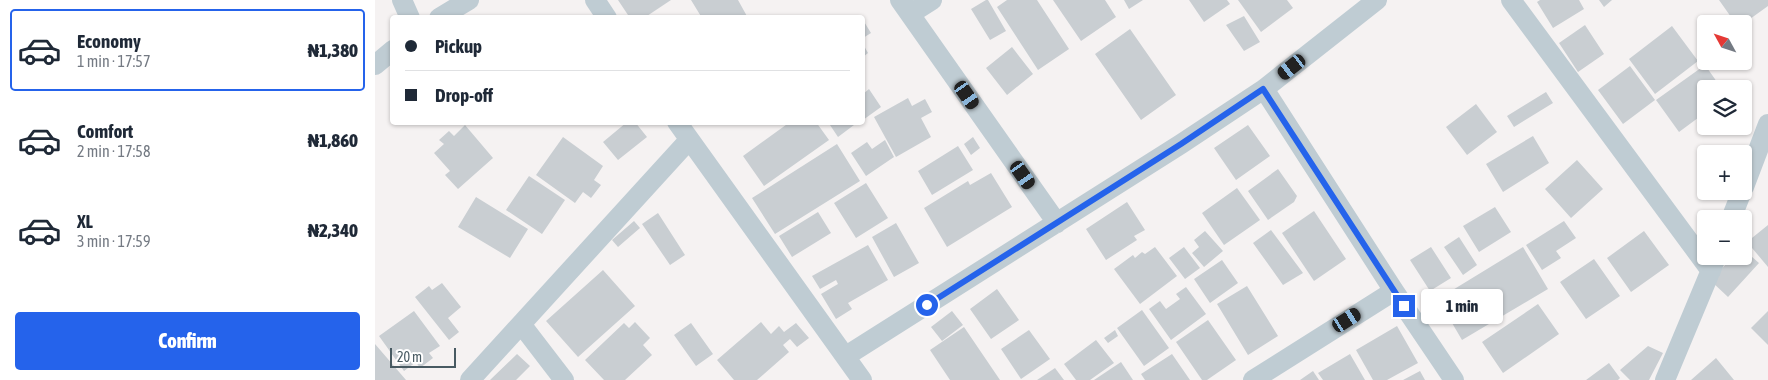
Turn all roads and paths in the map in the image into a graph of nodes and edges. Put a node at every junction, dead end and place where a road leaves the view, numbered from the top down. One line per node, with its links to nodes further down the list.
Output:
1 (402, 0): 8 (street)
2 (469, 0): 9 (street)
3 (595, 0): 10 (street)
4 (932, 0): 7 (street)
5 (1377, 0): 13 (street)
6 (1511, 0): 19 (street)
7 (905, 7): 18 (street)
8 (409, 15)
9 (444, 15)
10 (605, 15)
11 (390, 52): 12 (street)
12 (375, 65)
13 (1263, 89): 18 (street); 21 (street)
14 (1768, 124): 17 (street)
15 (679, 125): 16 (street)
16 (689, 140): 22 (street); 23 (street)
17 (1752, 166)
18 (1057, 223): 23 (street)
19 (1697, 241)
20 (1713, 265): 29 (street)
21 (1394, 291): 27 (street); 28 (street)
22 (521, 324): 24 (street); 25 (street)
23 (846, 356): 26 (street)
24 (470, 380)
25 (564, 380)
26 (862, 380)
27 (1253, 380)
28 (1454, 380)
29 (1665, 380)

